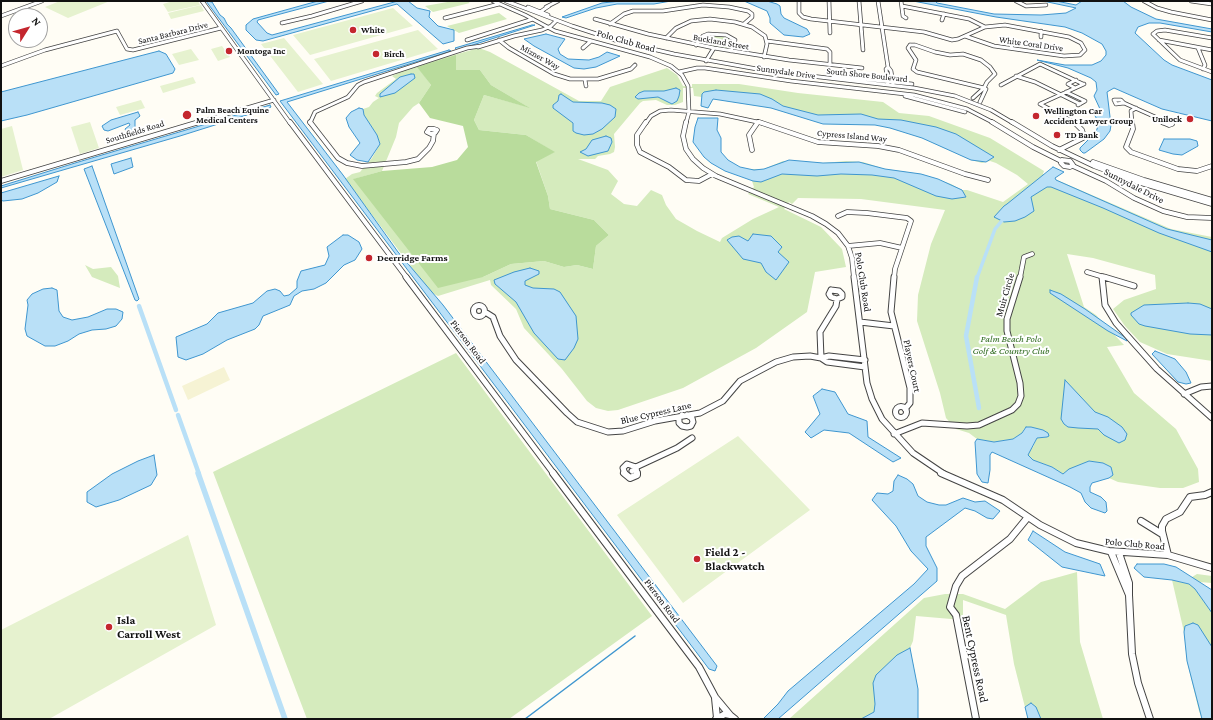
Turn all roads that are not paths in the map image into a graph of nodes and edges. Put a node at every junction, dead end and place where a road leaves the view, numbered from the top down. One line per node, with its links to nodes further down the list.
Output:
1 (38, 1): 24 (street)
2 (42, 1): 24 (street)
3 (202, 1): 40 (street, Pierson Road)
4 (362, 1): 34 (street)
5 (493, 1): 17 (street, Polo Club Road)
6 (506, 1): 22 (street, South Shore Boulevard)
7 (514, 1): 22 (street, South Shore Boulevard)
8 (558, 1): 22 (street)
9 (800, 1): 33 (street, White Coral Drive)
10 (830, 1): 33 (street)
11 (859, 1): 37 (street)
12 (878, 1): 38 (street)
13 (1016, 1): 19 (street)
14 (1144, 1): 31 (street)
15 (1191, 1): 18 (street)
16 (901, 2): 20 (street)
17 (499, 4): 26 (street); 28 (street, Polo Club Road)
18 (1212, 4)
19 (1046, 5)
20 (902, 6): 23 (street); 27 (street)
21 (647, 11): 25 (street); 35 (street); 36 (street)
22 (540, 12): 32 (street, South Shore Boulevard); 63 (street, South Shore Boulevard)
23 (944, 14): 30 (street); 39 (street)
24 (1, 15)
25 (648, 16)
26 (445, 18)
27 (906, 18)
28 (533, 19): 41 (street, Polo Club Road); 48 (street)
29 (595, 19): 35 (street, Buckland Street)
30 (942, 20)
31 (1212, 20)
32 (556, 21): 41 (street); 63 (street, South Shore Boulevard)
33 (830, 21): 37 (street, White Coral Drive); 43 (street)
34 (282, 23)
35 (610, 24): 46 (street, Buckland Street)
36 (744, 24): 46 (street); 53 (street)
37 (861, 24): 38 (street, White Coral Drive); 59 (street)
38 (881, 26): 44 (street, White Coral Drive); 67 (street)
39 (985, 26): 42 (street, White Coral Drive); 44 (street, White Coral Drive)
40 (221, 28): 66 (street, Santa Barbara Drive); 83 (street, Pierson Road)
41 (547, 28): 49 (street); 52 (street, Polo Club Road)
42 (1041, 31): 45 (street); 57 (street, White Coral Drive)
43 (830, 33)
44 (965, 36): 57 (street, White Coral Drive)
45 (1041, 37)
46 (666, 38): 54 (street, Buckland Street)
47 (1212, 38): 51 (street)
48 (467, 40)
49 (500, 40): 73 (street, Mizner Way); 91 (street)
50 (1009, 40): 57 (street)
51 (1158, 40): 58 (street); 69 (street)
52 (591, 41): 55 (street); 70 (street, Polo Club Road)
53 (767, 41): 62 (street); 65 (street)
54 (696, 45): 56 (street, Buckland Street); 61 (street)
55 (583, 48)
56 (714, 48): 61 (street, Buckland Street); 63 (street)
57 (1012, 48)
58 (1198, 48): 60 (street); 69 (street)
59 (863, 50)
60 (1212, 50)
61 (731, 52): 62 (street, Buckland Street)
62 (764, 57): 65 (street, Buckland Street)
63 (707, 60): 75 (street, South Shore Boulevard)
64 (635, 65): 73 (street, Mizner Way)
65 (830, 65): 68 (street, Buckland Street)
66 (1, 66)
67 (888, 67): 75 (street); 76 (street)
68 (862, 68)
69 (1203, 69): 71 (street)
70 (679, 72): 88 (street, Polo Club Road); 101 (street, Sunnydale Drive)
71 (1212, 72)
72 (1016, 76): 74 (street); 77 (street); 82 (street)
73 (585, 80): 78 (street)
74 (1076, 80): 80 (street); 80 (street)
75 (887, 83): 76 (street, South Shore Boulevard)
76 (893, 83): 84 (street, South Shore Boulevard)
77 (1002, 85)
78 (586, 86)
79 (984, 88): 79 (street); 84 (street); 85 (street)
80 (1075, 88): 81 (street)
81 (1066, 92): 82 (street); 82 (street)
82 (1061, 94): 93 (street)
83 (274, 100): 97 (street, Southfields Road); 131 (street, Pierson Road)
84 (973, 100): 85 (street); 93 (street, South Shore Boulevard)
85 (980, 102): 93 (street, South Shore Boulevard)
86 (1124, 103): 87 (street)
87 (1136, 108): 89 (street); 94 (street)
88 (689, 112): 90 (street, Cypress Island Way); 95 (street, Polo Club Road); 95 (street, Cypress Island Way)
89 (1162, 120)
90 (758, 122): 92 (street); 96 (street, Cypress Island Way)
91 (434, 133)
92 (752, 150)
93 (1063, 150): 98 (street, South Shore Boulevard); 99 (street, South Shore Boulevard)
94 (1212, 166)
95 (712, 174): 102 (street, Polo Club Road)
96 (988, 180)
97 (1, 181)
98 (1212, 200)
99 (1212, 204)
100 (838, 216): 103 (street, Players Court)
101 (1212, 218)
102 (848, 246): 103 (street); 110 (street, Polo Club Road)
103 (902, 248): 111 (street, Players Court)
104 (1032, 254): 119 (street, Muir Circle)
105 (1087, 272): 106 (street)
106 (1102, 276): 107 (street); 116 (street)
107 (1134, 286)
108 (837, 299): 112 (street)
109 (486, 312): 112 (street, Blue Cypress Lane)
110 (860, 322): 111 (street); 113 (street, Polo Club Road)
111 (894, 326): 117 (street, Players Court)
112 (821, 358): 113 (street, Blue Cypress Lane); 114 (street, Blue Cypress Lane)
113 (865, 360): 114 (street, Polo Club Road)
114 (865, 367): 119 (street, Polo Club Road)
115 (1212, 386): 116 (street)
116 (1184, 394): 118 (street)
117 (905, 409)
118 (1212, 418)
119 (894, 434): 123 (street, Polo Club Road)
120 (692, 438): 121 (street)
121 (634, 469)
122 (1212, 492): 125 (street)
123 (1028, 517): 126 (street, Polo Club Road); 134 (street, Bent Cypress Road)
124 (1141, 521): 125 (street)
125 (1162, 534): 128 (street)
126 (1111, 552): 127 (street, Polo Club Road); 130 (street)
127 (1119, 553): 128 (street, Polo Club Road); 130 (street)
128 (1168, 555): 129 (street, Polo Club Road)
129 (1212, 568)
130 (1129, 595): 135 (street)
131 (715, 697): 132 (street, Pierson Road); 133 (street, Pierson Road)
132 (732, 717): 133 (street)
133 (717, 718)
134 (976, 719)
135 (1150, 719)

